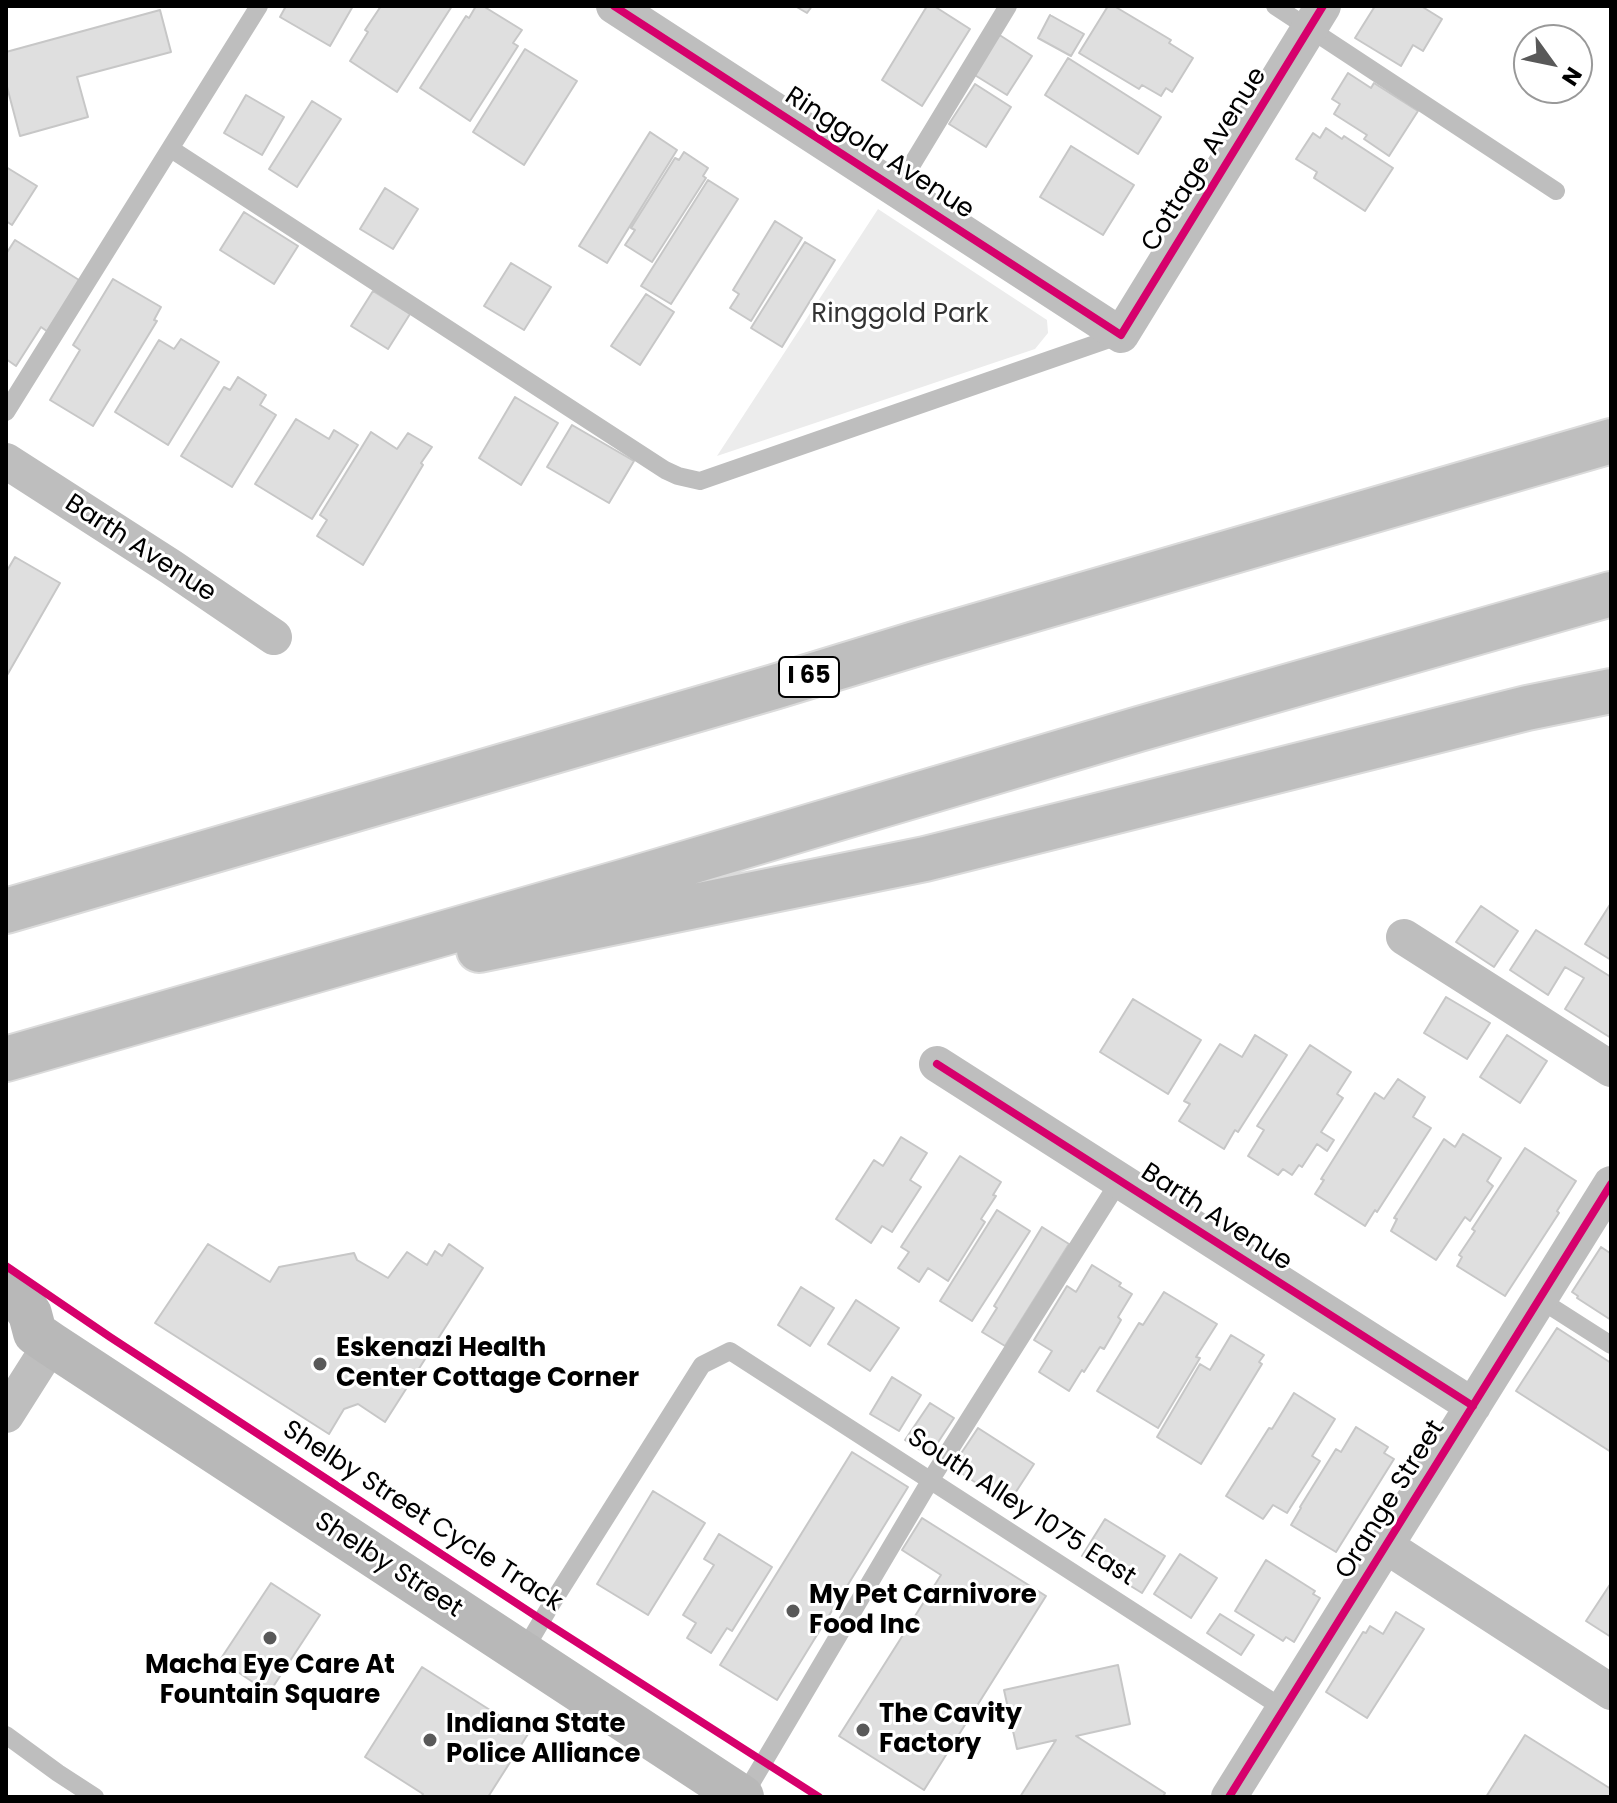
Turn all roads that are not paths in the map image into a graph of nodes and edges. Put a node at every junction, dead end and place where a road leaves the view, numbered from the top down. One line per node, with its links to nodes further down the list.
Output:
1 (259, 6): 6 (lane)
2 (614, 6): 7 (street, Ringgold Avenue)
3 (1008, 6): 7 (lane)
4 (1275, 6): 5 (lane)
5 (1316, 17): 8 (lane); 9 (street, Cottage Avenue)
6 (171, 149): 9 (lane); 10 (lane)
7 (897, 189): 9 (street, Ringgold Avenue)
8 (1556, 191)
9 (1121, 335)
10 (6, 412)
11 (1611, 441): 16 (highway, I 65)
12 (6, 461): 14 (street, Barth Avenue)
13 (1611, 594): 18 (highway)
14 (274, 637)
15 (1611, 691): 18 (highway)
16 (6, 911)
17 (1404, 937): 21 (street)
18 (144, 1019): 19 (highway)
19 (6, 1059)
20 (937, 1064): 22 (street, Barth Avenue)
21 (1611, 1069)
22 (1120, 1180): 28 (street, Barth Avenue); 30 (lane)
23 (1611, 1184): 25 (street, Orange Street)
24 (6, 1289): 26 (main road)
25 (1539, 1299): 27 (lane); 28 (street, Orange Street)
26 (31, 1337): 29 (street); 32 (main road, Shelby Street)
27 (1611, 1345)
28 (1473, 1406): 31 (street, Orange Street)
29 (6, 1415)
30 (930, 1481): 32 (lane, South Alley 1075 East); 34 (lane, South Alley 1075 East); 38 (lane)
31 (1386, 1546): 33 (street); 34 (street, Orange Street)
32 (522, 1654): 38 (main road, Shelby Street)
33 (1611, 1692)
34 (1284, 1709): 36 (street, Orange Street)
35 (6, 1735): 37 (lane)
36 (1237, 1795)
37 (95, 1797)
38 (742, 1797)

